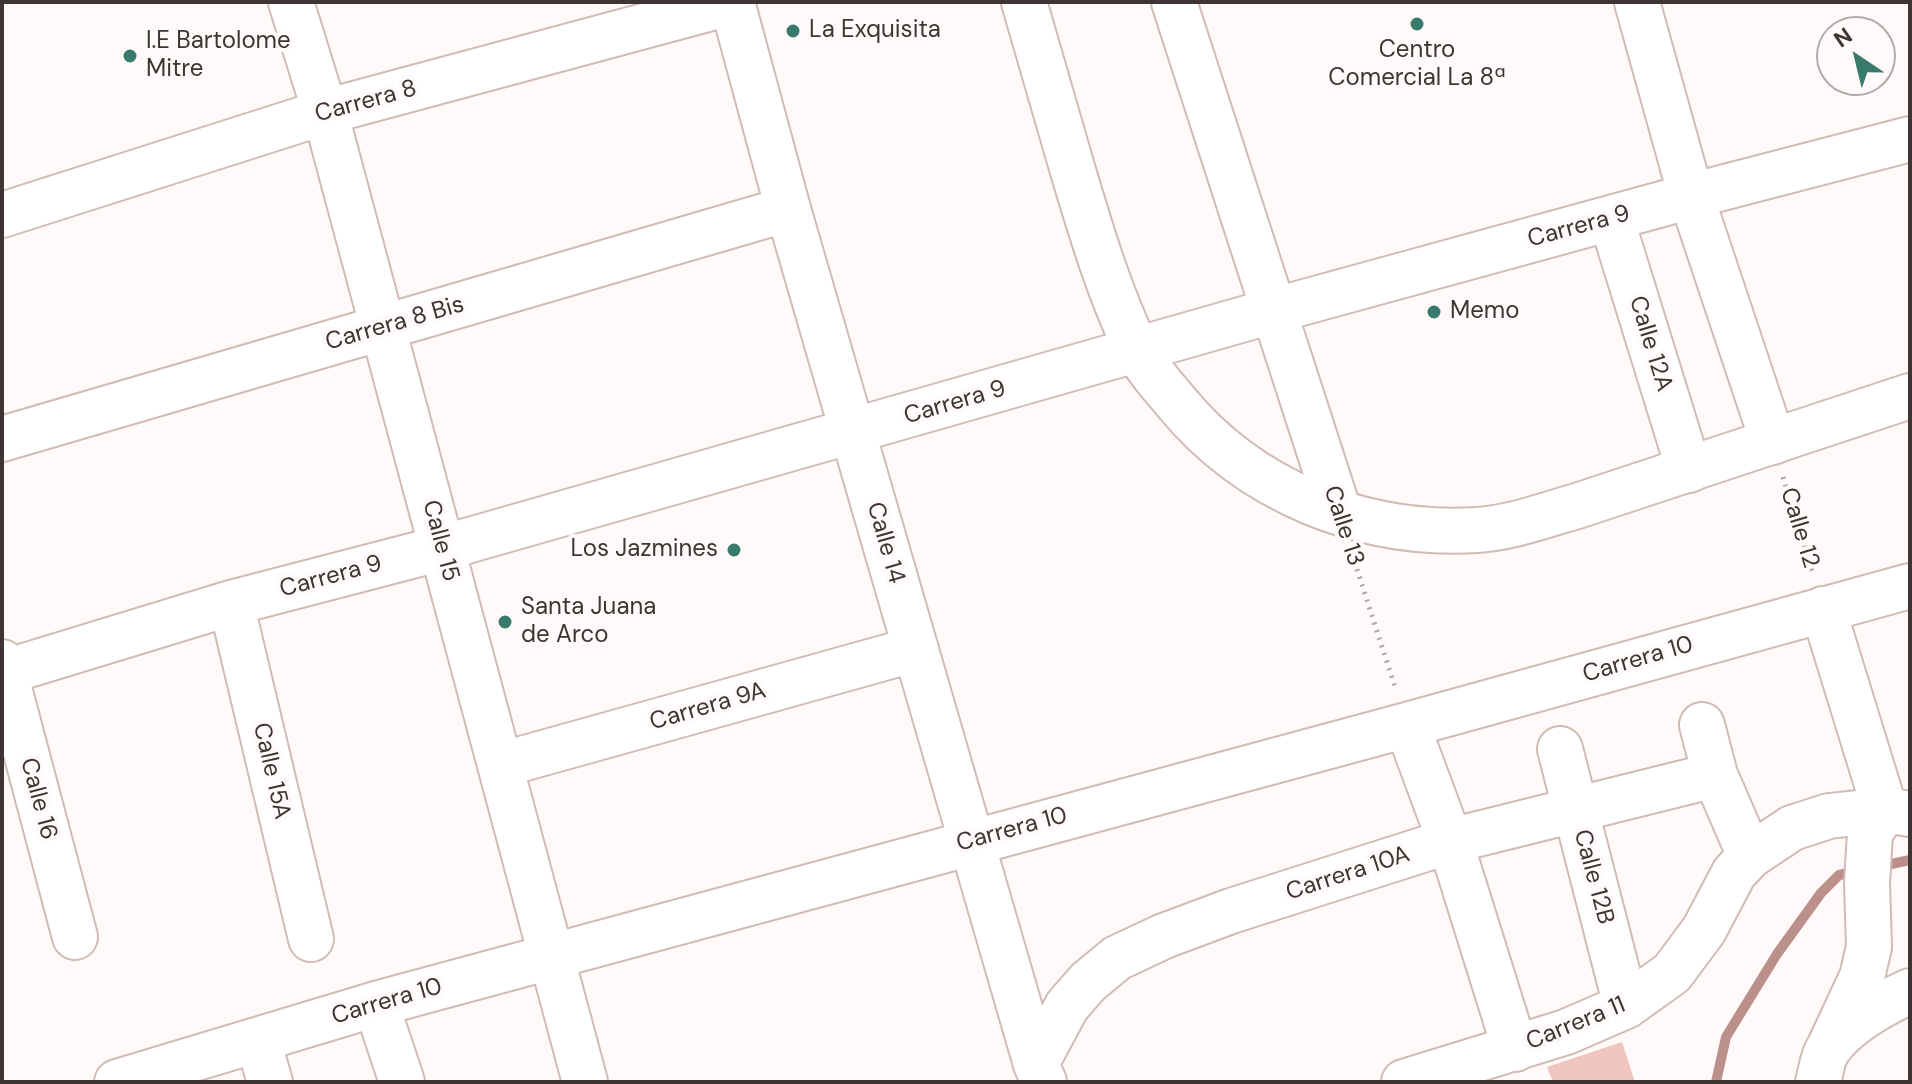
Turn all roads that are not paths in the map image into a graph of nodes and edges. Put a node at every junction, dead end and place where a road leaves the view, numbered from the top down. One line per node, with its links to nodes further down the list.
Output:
1 (291, 2): 6 (street, Calle 15)
2 (732, 2): 6 (street, Carrera 8); 9 (street, Calle 14)
3 (1024, 2): 14 (street)
4 (1174, 2): 12 (street, Calle 13)
5 (1637, 2): 8 (street)
6 (325, 112): 10 (street, Carrera 8); 13 (street, Calle 15)
7 (1910, 139): 8 (street, Carrera 9)
8 (1691, 196): 11 (street, Carrera 9); 18 (street)
9 (788, 209): 13 (street, Carrera 8 Bis); 16 (street, Calle 14)
10 (2, 215)
11 (1611, 218): 12 (street, Carrera 9); 19 (street, Calle 12A)
12 (1272, 311): 14 (street, Carrera 9); 20 (street, Calle 13)
13 (383, 328): 17 (street, Carrera 8 Bis); 21 (street, Calle 15)
14 (1137, 351): 16 (street, Carrera 9); 20 (street)
15 (1910, 396): 18 (street)
16 (853, 431): 21 (street, Carrera 9); 25 (street, Calle 14)
17 (2, 439)
18 (1773, 442): 19 (street)
19 (1689, 470): 20 (street)
20 (1339, 512)
21 (442, 548): 23 (street, Carrera 9); 30 (street, Calle 15)
22 (1910, 586): 24 (street, Carrera 10)
23 (231, 603): 26 (street, Carrera 9); 38 (street, Calle 15A)
24 (1823, 609): 27 (street, Carrera 10); 33 (street)
25 (916, 649): 30 (street, Carrera 9A); 34 (street, Calle 14)
26 (3, 669): 37 (street, Calle 16)
27 (1407, 725): 34 (street, Carrera 10); 35 (street)
28 (1702, 725): 31 (street)
29 (1560, 749): 32 (street, Calle 12B)
30 (500, 765): 39 (street, Calle 15)
31 (1715, 775): 32 (street, Carrera 10A); 36 (street)
32 (1575, 810): 35 (street, Carrera 10A); 42 (street, Calle 12B)
33 (1888, 819): 36 (street, Carrera 11); 45 (street)
34 (971, 841): 39 (street, Carrera 10); 46 (street, Calle 14)
35 (1450, 841): 44 (street); 46 (street, Carrera 10A)
36 (1750, 856): 42 (street, Carrera 11)
37 (75, 937)
38 (311, 939)
39 (551, 956): 41 (street, Carrera 10); 50 (street, Calle 15)
40 (1910, 991): 45 (street)
41 (376, 1004): 43 (street, Carrera 10); 49 (street)
42 (1626, 1006): 44 (street, Carrera 11)
43 (258, 1041): 47 (street, Carrera 10); 48 (street)
44 (1491, 1063): 51 (street, Carrera 11)
45 (1822, 1067)
46 (1030, 1076)
47 (124, 1081)
48 (270, 1082)
49 (402, 1082)
50 (585, 1082)
51 (1404, 1082)

